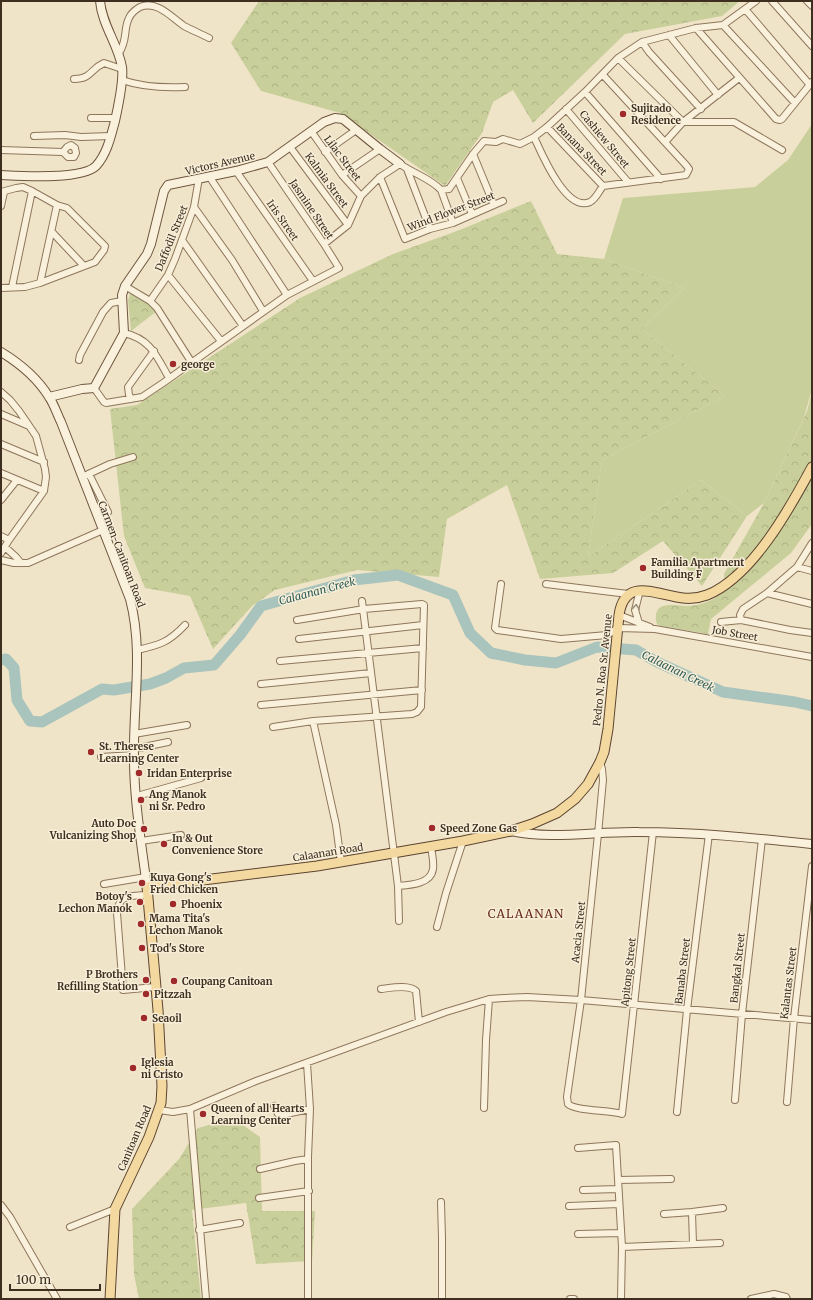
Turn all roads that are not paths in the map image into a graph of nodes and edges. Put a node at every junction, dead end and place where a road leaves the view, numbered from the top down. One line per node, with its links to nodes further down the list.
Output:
1 (100, 1): 13 (main road)
2 (756, 1): 6 (street)
3 (772, 1): 12 (street)
4 (807, 1): 5 (street)
5 (812, 6)
6 (745, 9): 7 (street); 20 (street)
7 (723, 24): 8 (street); 24 (street)
8 (696, 28): 9 (street); 17 (street)
9 (669, 35): 11 (street); 23 (street)
10 (210, 38): 13 (street)
11 (642, 42): 14 (street); 26 (street)
12 (812, 46)
13 (119, 54): 15 (main road)
14 (618, 58): 16 (street); 29 (street)
15 (122, 69): 18 (street); 19 (main road)
16 (603, 75): 22 (street); 36 (street)
17 (739, 78): 23 (street); 24 (street)
18 (74, 79)
19 (122, 80): 21 (street); 28 (main road)
20 (811, 83): 24 (street)
21 (185, 87)
22 (585, 92): 25 (street); 53 (street)
23 (718, 96): 26 (street)
24 (795, 103)
25 (566, 109): 30 (street); 54 (street, Cashiew Street)
26 (701, 109): 29 (street)
27 (91, 118): 28 (street)
28 (116, 118): 34 (main road)
29 (683, 122): 36 (street); 40 (street)
30 (547, 127): 35 (street); 55 (street, Banana Street)
31 (356, 130): 32 (main road, Victors Avenue); 38 (main road, Victors Avenue); 42 (street)
32 (310, 131): 37 (main road, Victors Avenue); 42 (street, Lilac Street)
33 (34, 136): 34 (street)
34 (111, 136): 47 (main road)
35 (534, 137): 43 (street); 55 (street)
36 (666, 142): 53 (street)
37 (290, 147): 44 (main road, Victors Avenue); 67 (street, Kalmia Street)
38 (380, 149): 45 (main road, Victors Avenue); 48 (street)
39 (1, 150): 41 (street)
40 (782, 150)
41 (63, 152)
42 (325, 152): 48 (street, Lilac Street)
43 (473, 154): 52 (street); 62 (street)
44 (268, 162): 46 (main road, Victors Avenue); 71 (street, Jasmine Street)
45 (404, 166): 50 (street); 56 (street, Victors Avenue); 68 (street)
46 (236, 171): 49 (main road, Victors Avenue); 74 (street, Iris Street)
47 (1, 175)
48 (342, 175): 59 (street, Lilac Street)
49 (209, 176): 51 (main road, Victors Avenue); 79 (street)
50 (380, 177): 59 (street); 68 (street, Wind Flower Street)
51 (199, 178): 64 (street, Daffodil Street); 76 (main road, Victors Avenue)
52 (457, 178): 56 (street); 65 (street)
53 (661, 179): 54 (street)
54 (628, 182): 55 (street)
55 (603, 186)
56 (442, 190): 66 (street)
57 (32, 191): 58 (street); 61 (street); 77 (street)
58 (3, 192): 63 (street)
59 (361, 196): 67 (street)
60 (503, 201): 62 (street, Wind Flower Street)
61 (57, 205): 69 (street); 72 (street)
62 (494, 205): 65 (street, Wind Flower Street)
63 (1, 206)
64 (194, 207): 70 (street, Daffodil Street); 82 (street)
65 (472, 214): 66 (street, Wind Flower Street)
66 (453, 222): 68 (street, Wind Flower Street)
67 (348, 225): 71 (street)
68 (430, 229)
69 (52, 232): 72 (street); 75 (street)
70 (182, 240): 73 (street, Daffodil Street); 83 (street)
71 (324, 244): 74 (street, Jasmine Street)
72 (84, 266): 75 (street)
73 (168, 275): 81 (street, Daffodil Street); 85 (street)
74 (313, 281): 79 (street)
75 (40, 283): 77 (street)
76 (125, 286): 80 (main road, Victors Avenue); 81 (street)
77 (12, 287): 78 (street)
78 (1, 288)
79 (287, 295): 82 (street)
80 (122, 301): 84 (main road, Victors Avenue); 88 (street)
81 (150, 301): 89 (street)
82 (263, 311): 83 (street)
83 (242, 326): 85 (street)
84 (124, 334): 86 (street); 91 (main road)
85 (221, 341): 89 (street)
86 (154, 351): 90 (street); 94 (street)
87 (1, 352): 93 (main road, Carmen-Canitoan Road)
88 (79, 360)
89 (192, 362): 90 (street)
90 (169, 378): 94 (street)
91 (94, 388): 93 (main road); 94 (street)
92 (1, 392): 96 (street)
93 (49, 397): 102 (main road, Carmen-Canitoan Road)
94 (131, 399)
95 (1, 414): 96 (street)
96 (30, 426): 99 (street)
97 (1, 444): 99 (street)
98 (133, 457): 102 (street)
99 (44, 462): 104 (street)
100 (812, 467): 119 (main road)
101 (1, 473): 103 (street)
102 (85, 476): 106 (street); 107 (main road, Carmen-Canitoan Road)
103 (17, 480): 104 (street); 105 (street)
104 (44, 491): 109 (street)
105 (1, 500)
106 (108, 512)
107 (103, 530): 114 (street); 138 (main road, Carmen-Canitoan Road)
108 (1, 536): 109 (street)
109 (9, 540): 111 (street)
110 (812, 543): 115 (street)
111 (5, 547): 112 (street); 114 (street)
112 (1, 553)
113 (1, 560): 114 (street)
114 (21, 563)
115 (797, 568): 116 (street); 120 (street)
116 (812, 572)
117 (501, 584): 134 (street)
118 (546, 584): 121 (street)
119 (640, 590): 121 (main road); 129 (street, one-way to 119)
120 (767, 593): 123 (street); 127 (street)
121 (628, 594): 125 (main road, Pedro N. Roa Sr. Avenue)
122 (362, 601): 124 (street)
123 (812, 604)
124 (364, 609): 126 (street); 131 (street); 133 (street)
125 (619, 615): 129 (street, Job Street); 134 (main road, Pedro N. Roa Sr. Avenue)
126 (297, 620)
127 (740, 620): 128 (street); 135 (street)
128 (721, 622)
129 (638, 623): 132 (street, Job Street)
130 (185, 625): 138 (street)
131 (424, 625): 133 (street); 137 (street)
132 (655, 629): 134 (street, Job Street); 140 (street, Job Street)
133 (367, 630): 136 (street); 139 (street)
134 (617, 632): 155 (main road, Pedro N. Roa Sr. Avenue)
135 (812, 633)
136 (299, 639)
137 (423, 648): 139 (street); 144 (street)
138 (137, 650): 151 (main road, Carmen-Canitoan Road)
139 (369, 652): 141 (street); 142 (street)
140 (812, 657)
141 (280, 661)
142 (371, 673): 143 (street); 145 (street)
143 (261, 684)
144 (422, 690): 145 (street); 147 (street)
145 (374, 695): 146 (street); 147 (street)
146 (261, 705)
147 (378, 717): 148 (street); 168 (street)
148 (313, 721): 150 (street); 169 (street)
149 (187, 725): 151 (street)
150 (274, 727)
151 (134, 734): 153 (main road, Carmen-Canitoan Road)
152 (168, 742): 153 (street)
153 (134, 752): 154 (street); 157 (main road, Carmen-Canitoan Road)
154 (101, 757)
155 (600, 762): 158 (main road, Pedro N. Roa Sr. Avenue); 160 (street, Acacia Street)
156 (201, 778): 157 (street)
157 (137, 796): 164 (main road, Carmen-Canitoan Road)
158 (512, 831): 160 (main road); 165 (main road, Calaanan Road)
159 (653, 832): 160 (main road); 161 (main road); 181 (street, Apitong Street)
160 (598, 834): 180 (street, Acacia Street)
161 (709, 834): 163 (main road); 182 (street, Banaba Street)
162 (181, 835): 164 (street)
163 (762, 839): 166 (main road); 183 (street, Bangkal Street)
164 (141, 841): 171 (main road, Carmen-Canitoan Road)
165 (463, 841): 167 (main road, Calaanan Road); 176 (street)
166 (812, 844)
167 (431, 847): 168 (main road, Calaanan Road); 173 (street)
168 (394, 853): 169 (main road, Calaanan Road); 173 (street)
169 (342, 862): 174 (main road, Calaanan Road)
170 (812, 866): 184 (street, Kalantas Street)
171 (146, 877): 172 (street); 174 (main road, Carmen-Canitoan Road)
172 (104, 884)
173 (398, 886): 175 (street)
174 (147, 891): 177 (main road, Canitoan Road); 177 (street)
175 (399, 921)
176 (437, 927)
177 (155, 987): 194 (main road, Canitoan Road)
178 (381, 989): 186 (street)
179 (489, 999): 180 (street); 186 (street); 192 (street)
180 (581, 1000): 181 (street); 196 (street, Acacia Street)
181 (635, 1005): 182 (street); 196 (street, Apitong Street)
182 (687, 1010): 183 (street); 195 (street, Banaba Street)
183 (742, 1014): 184 (street); 188 (street, Bangkal Street)
184 (794, 1018): 185 (street); 189 (street, Kalantas Street)
185 (812, 1020)
186 (419, 1022): 187 (street)
187 (307, 1063): 191 (street); 193 (street)
188 (735, 1100)
189 (787, 1102)
190 (274, 1106): 193 (street)
191 (190, 1108): 194 (street); 216 (street)
192 (484, 1108)
193 (310, 1109): 198 (street)
194 (159, 1110): 211 (main road, Canitoan Road)
195 (677, 1112)
196 (622, 1114)
197 (578, 1148): 201 (street)
198 (308, 1159): 199 (street); 204 (street)
199 (260, 1169)
200 (671, 1179): 201 (street)
201 (618, 1180): 202 (street)
202 (618, 1189): 203 (street); 207 (street)
203 (583, 1190)
204 (308, 1191): 205 (street); 225 (street)
205 (259, 1198)
206 (441, 1202): 226 (street)
207 (619, 1204): 209 (street); 218 (street)
208 (1, 1205): 222 (street)
209 (569, 1206)
210 (723, 1208): 212 (street)
211 (115, 1209): 215 (street); 223 (main road, Canitoan Road)
212 (692, 1212): 213 (street); 220 (street)
213 (664, 1214)
214 (240, 1223): 216 (street)
215 (70, 1227)
216 (199, 1230): 224 (street)
217 (578, 1234): 218 (street)
218 (621, 1234): 221 (street)
219 (720, 1243): 220 (street)
220 (693, 1244): 221 (street)
221 (622, 1247): 229 (street)
222 (57, 1299)
223 (110, 1299)
224 (206, 1299)
225 (308, 1299)
226 (442, 1299)
227 (570, 1299): 228 (street)
228 (574, 1299)
229 (620, 1299)
230 (751, 1299): 231 (street)
231 (787, 1299)

